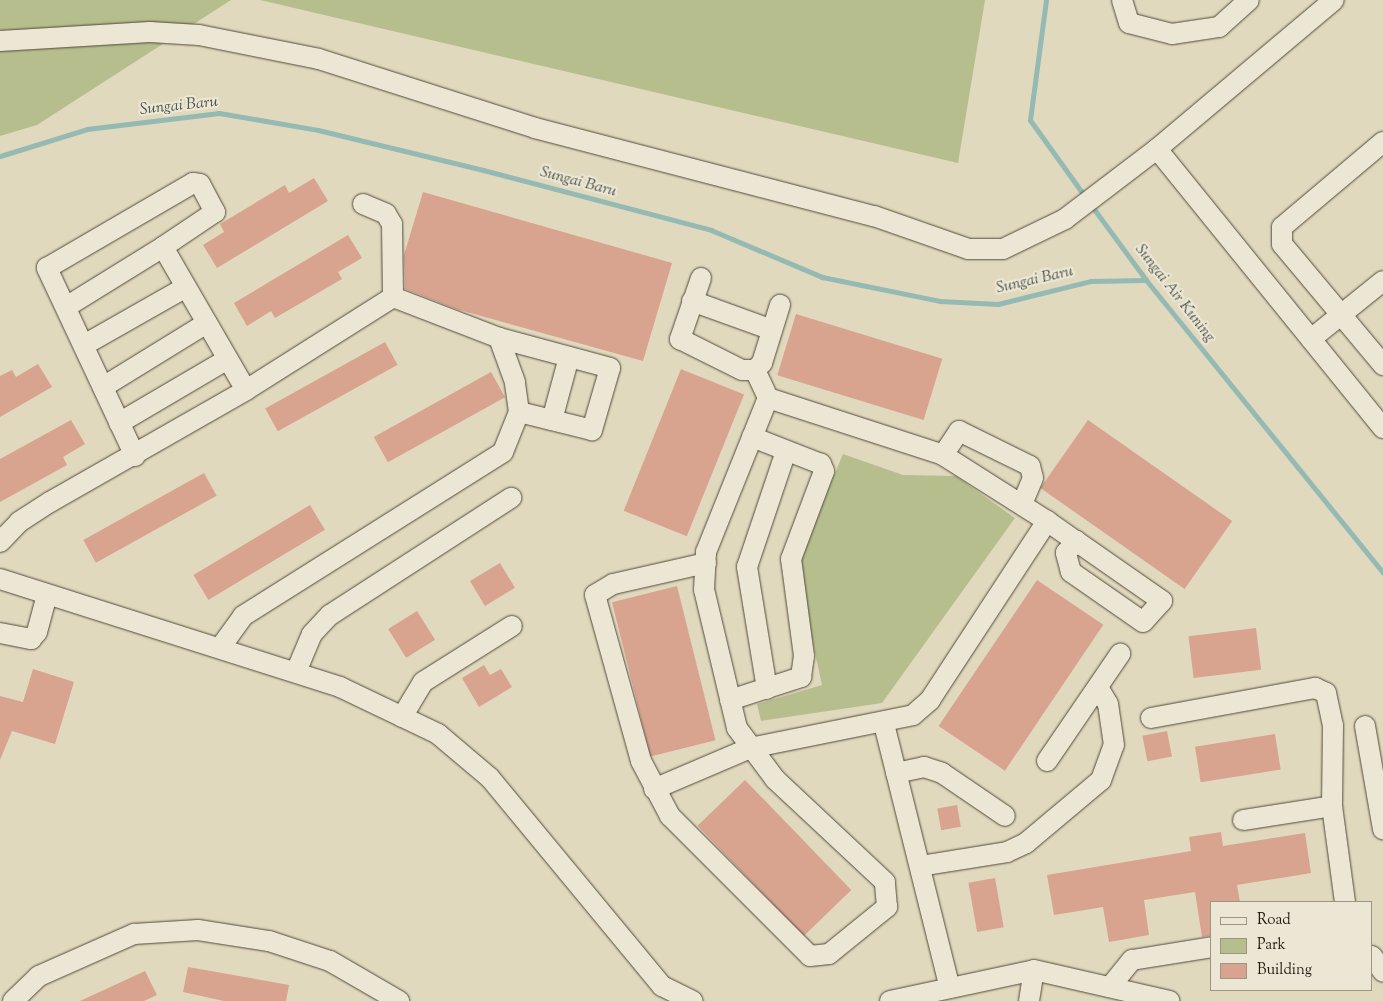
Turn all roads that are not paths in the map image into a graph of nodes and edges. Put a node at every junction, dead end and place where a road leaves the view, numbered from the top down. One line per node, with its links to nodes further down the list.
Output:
1 (1122, 0): 2 (lane)
2 (1249, 0)
3 (1334, 0): 6 (lane)
4 (0, 42): 6 (lane)
5 (1383, 142): 16 (lane)
6 (1157, 149): 20 (lane)
7 (364, 204): 12 (lane)
8 (163, 247): 11 (lane); 15 (lane); 15 (lane)
9 (701, 278): 13 (lane)
10 (1383, 281): 16 (lane)
11 (186, 287): 17 (lane); 21 (lane)
12 (393, 297): 19 (lane); 27 (lane)
13 (692, 301): 18 (lane); 25 (lane)
14 (780, 305): 18 (lane)
15 (66, 307): 21 (lane)
16 (1342, 315): 20 (lane); 24 (lane)
17 (207, 323): 23 (lane); 26 (lane)
18 (772, 330): 25 (lane)
19 (499, 338): 22 (lane); 29 (lane)
20 (1311, 339): 32 (lane)
21 (84, 345): 26 (lane)
22 (570, 357): 30 (lane); 30 (lane)
23 (228, 359): 27 (lane); 31 (lane)
24 (1383, 365)
25 (755, 370): 28 (lane)
26 (103, 387): 31 (lane)
27 (246, 390): 36 (lane)
28 (768, 398): 33 (lane); 35 (lane)
29 (519, 412): 30 (lane); 47 (lane)
30 (552, 420)
31 (119, 423): 36 (lane)
32 (1383, 428)
33 (752, 437): 34 (lane); 42 (lane)
34 (786, 451): 51 (lane); 51 (lane)
35 (943, 455): 38 (lane); 38 (lane)
36 (135, 456): 41 (lane)
37 (510, 498): 49 (lane)
38 (1022, 504): 39 (lane)
39 (1048, 521): 40 (lane); 55 (lane)
40 (1076, 540): 40 (lane)
41 (0, 542)
42 (706, 563): 52 (lane); 60 (lane)
43 (0, 579): 44 (lane)
44 (47, 594): 46 (lane); 47 (lane)
45 (512, 626): 53 (lane)
46 (0, 633)
47 (220, 648): 49 (lane)
48 (1120, 654): 50 (lane)
49 (296, 672): 53 (lane)
50 (1099, 689): 58 (lane); 65 (lane)
51 (767, 690): 52 (lane)
52 (730, 700): 57 (lane)
53 (402, 717): 73 (lane)
54 (1151, 718): 61 (lane)
55 (884, 724): 57 (lane); 59 (lane)
56 (1365, 726): 64 (lane)
57 (750, 748): 60 (lane); 60 (lane)
58 (1047, 761)
59 (896, 772): 62 (lane); 65 (lane)
60 (654, 789)
61 (1332, 806): 63 (lane); 66 (lane)
62 (1005, 816)
63 (1243, 820)
64 (1383, 829)
65 (920, 866): 70 (lane)
66 (1344, 901)
67 (1210, 947): 69 (lane)
68 (1034, 970): 69 (lane); 70 (lane); 75 (lane)
69 (1110, 987): 76 (lane)
70 (950, 988): 74 (lane)
71 (13, 1001): 72 (lane)
72 (399, 1001)
73 (693, 1001)
74 (890, 1001)
75 (1029, 1001)
76 (1169, 1001)

